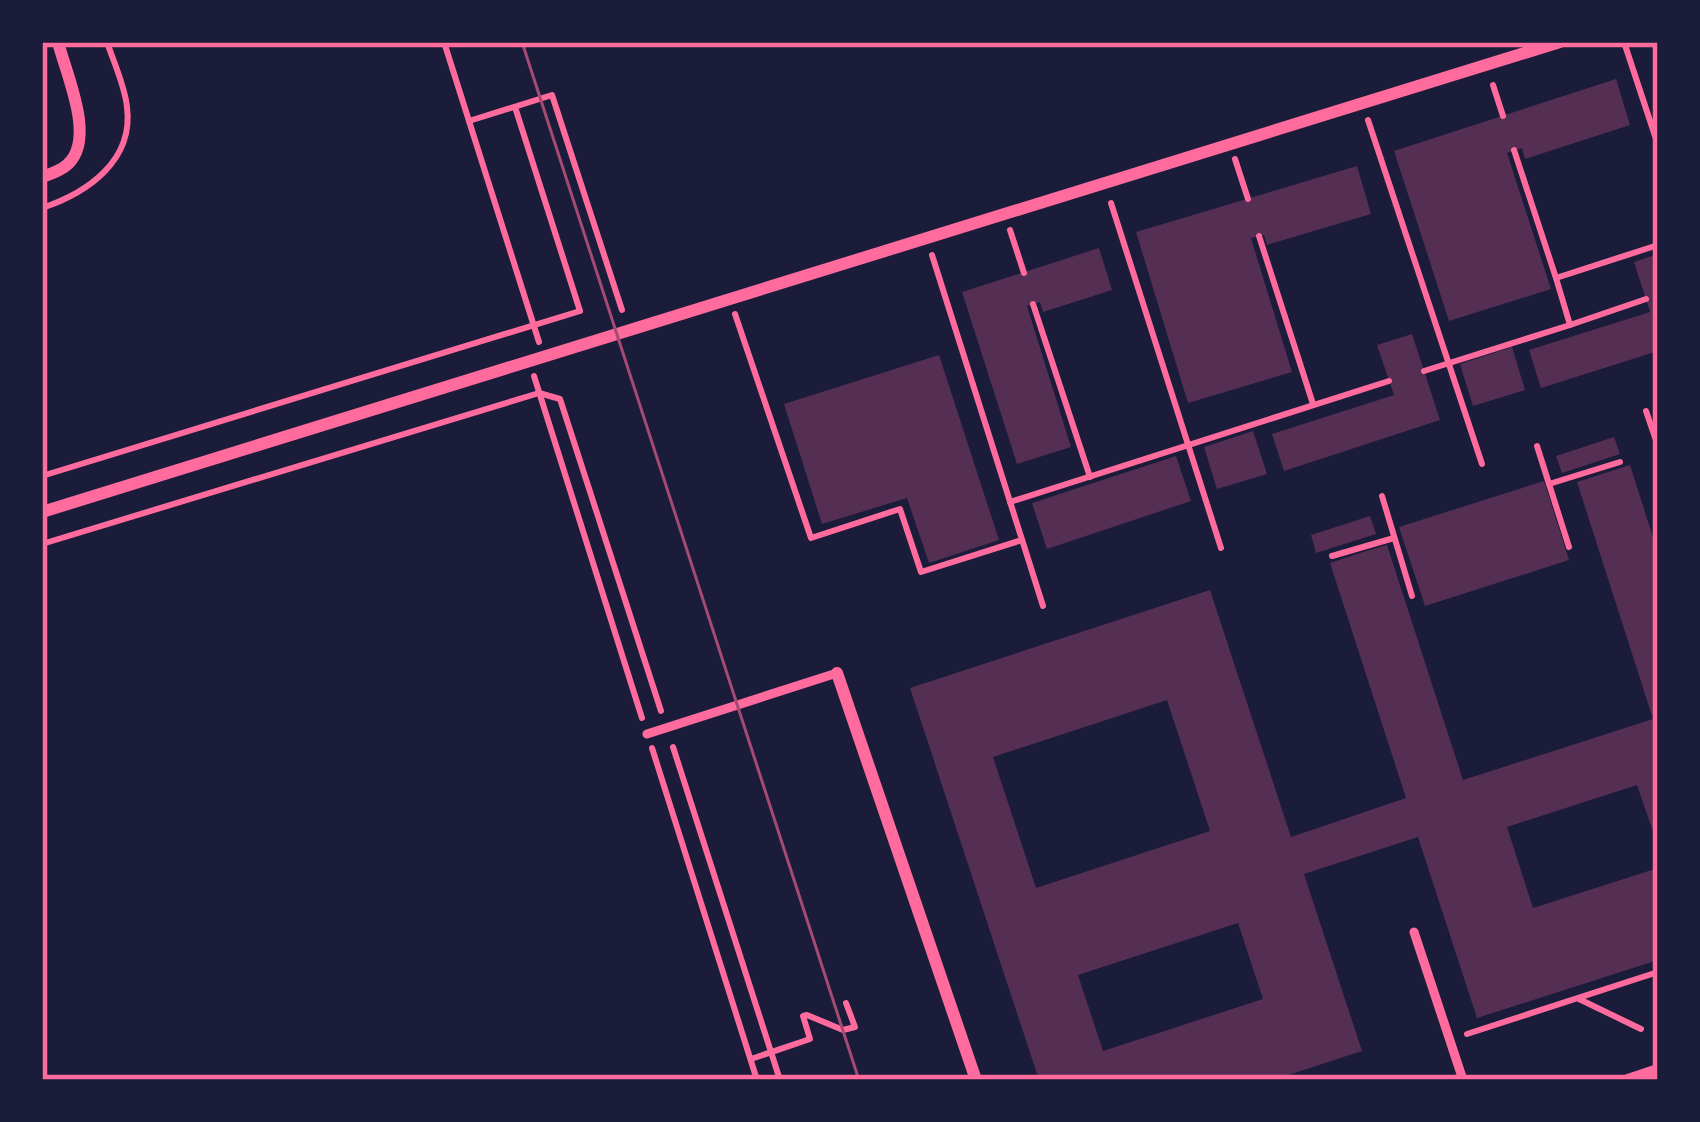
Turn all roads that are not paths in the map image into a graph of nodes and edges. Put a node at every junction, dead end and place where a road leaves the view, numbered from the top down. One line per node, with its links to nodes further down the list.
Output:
1 (58, 42): 3 (street)
2 (1560, 42): 4 (street)
3 (42, 177)
4 (42, 512)
5 (837, 673): 6 (lane); 9 (street)
6 (647, 734)
7 (1414, 932): 10 (lane)
8 (1658, 1070): 11 (street)
9 (976, 1080)
10 (1463, 1080)
11 (1628, 1080)

